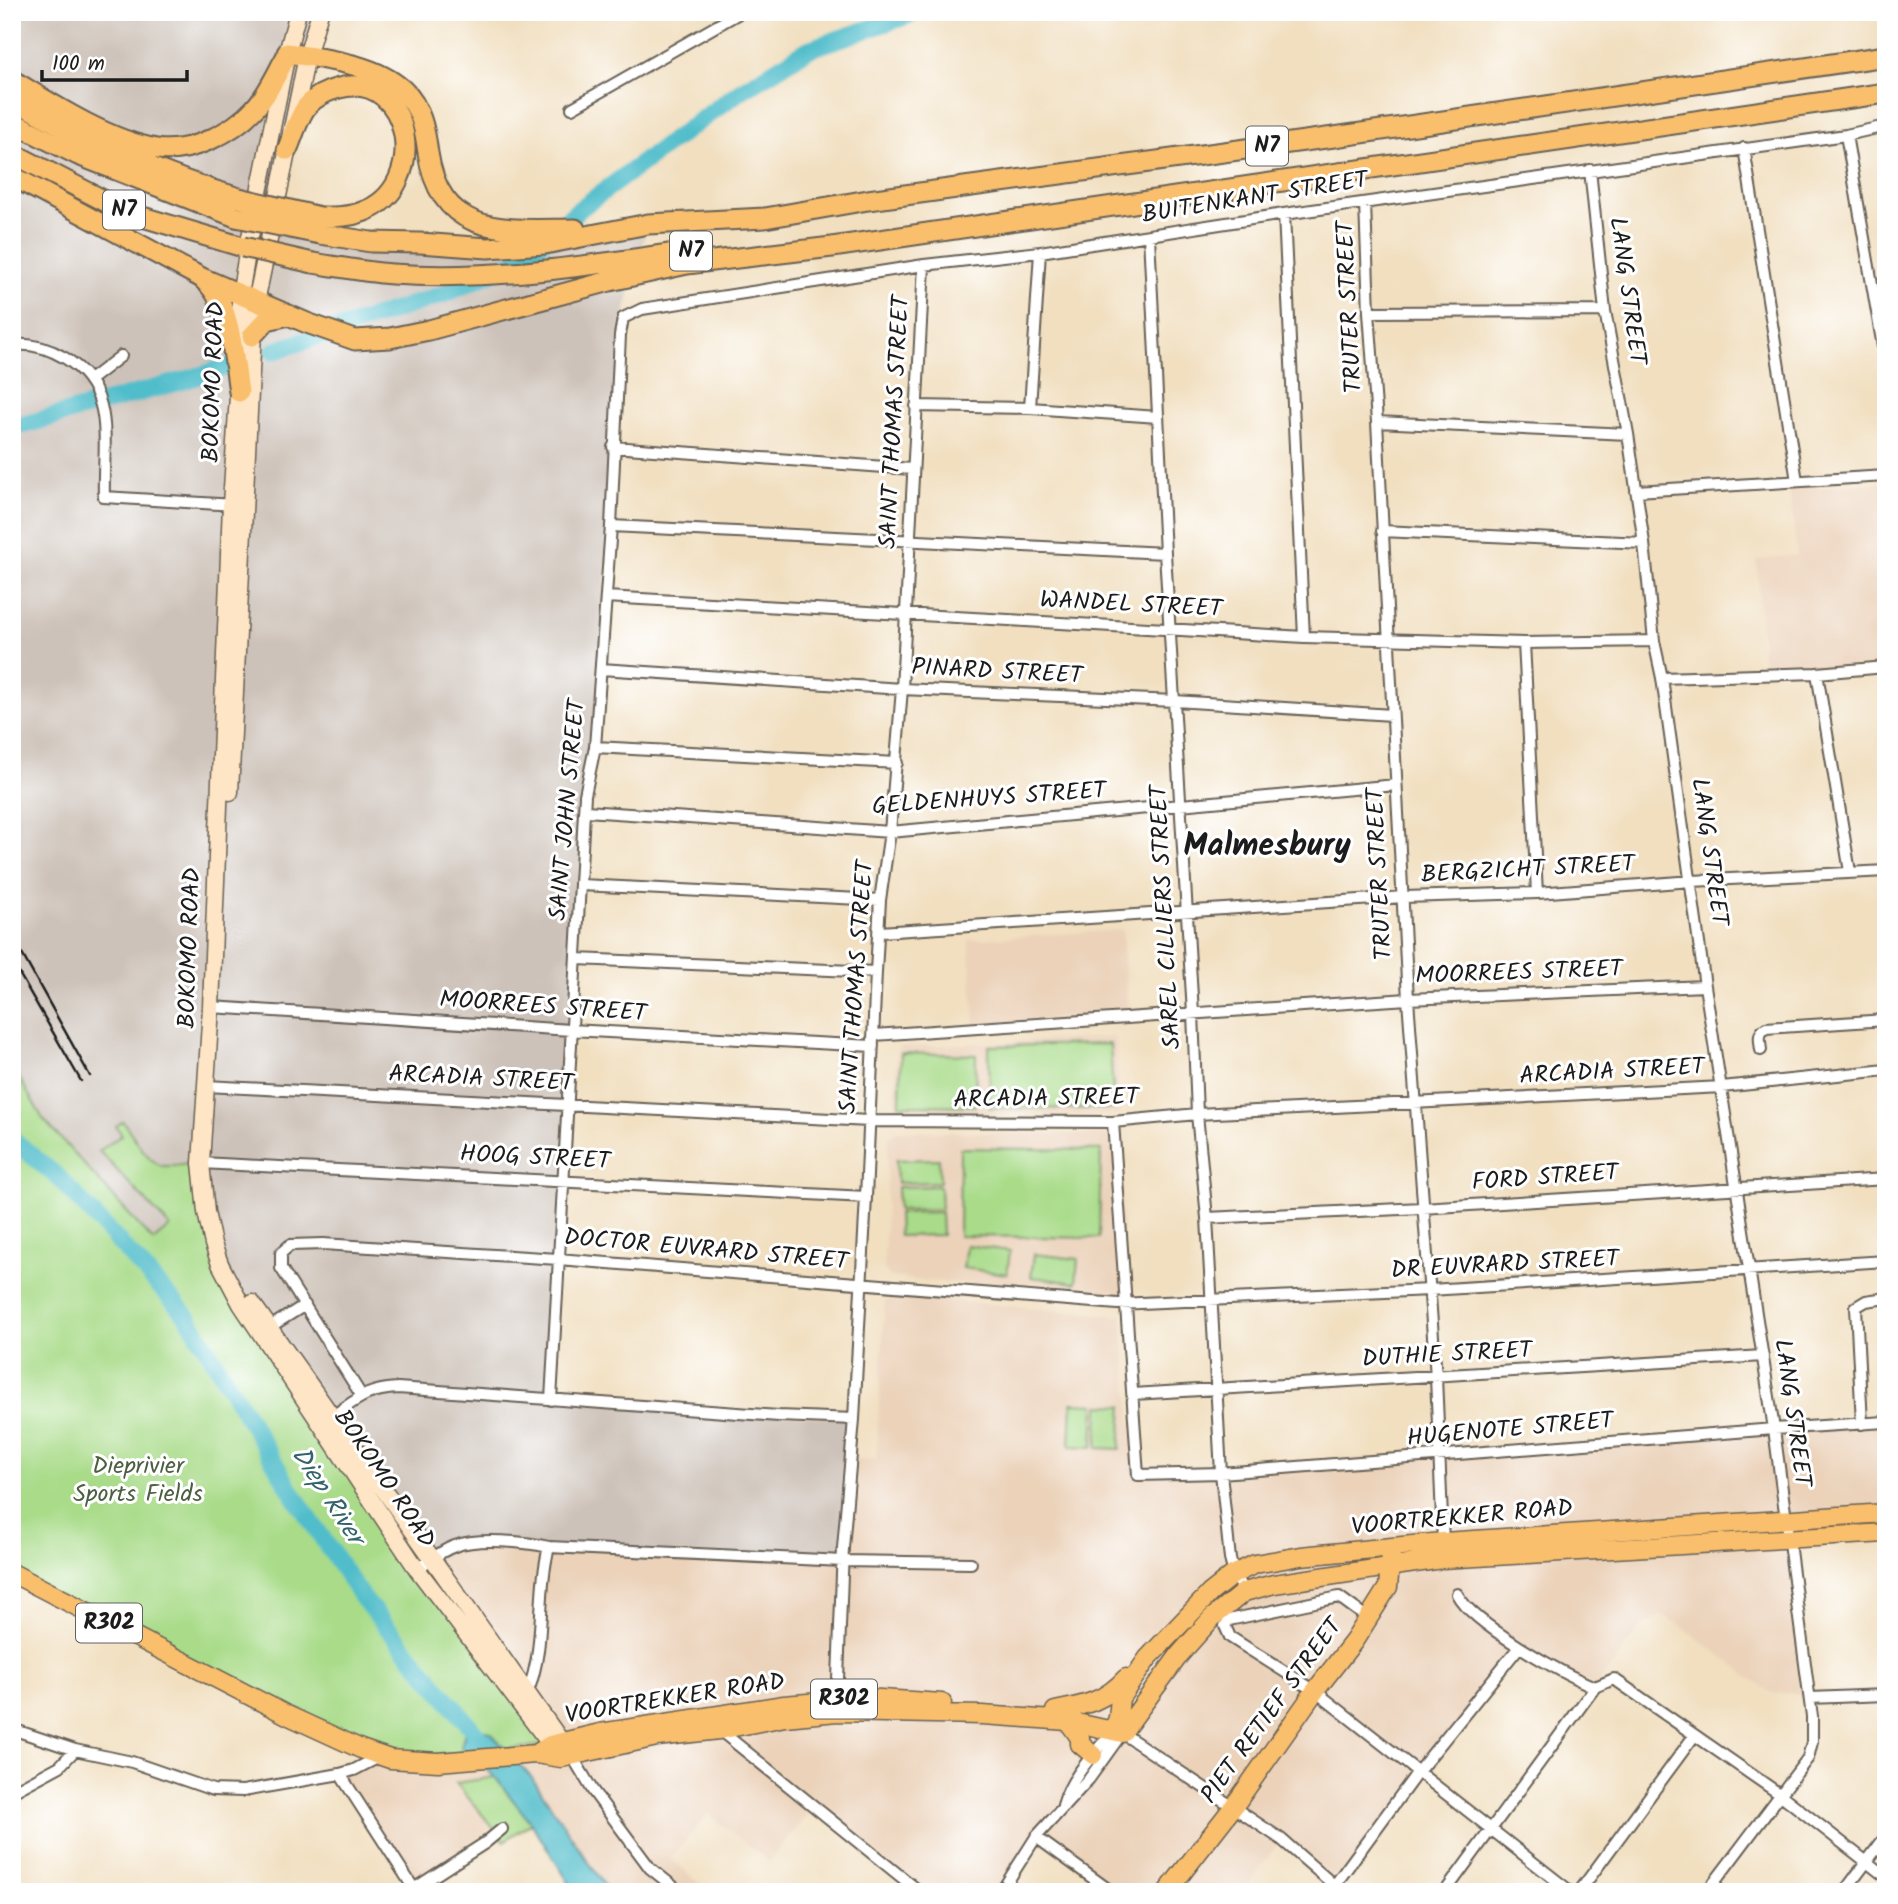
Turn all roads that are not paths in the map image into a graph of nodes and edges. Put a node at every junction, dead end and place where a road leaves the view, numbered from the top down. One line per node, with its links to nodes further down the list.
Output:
1 (298, 12): 5 (main road, BOKOMO ROAD)
2 (320, 12): 6 (main road, BOKOMO ROAD)
3 (741, 12): 4 (street)
4 (718, 18): 11 (street)
5 (286, 56): 6 (highway); 8 (highway); 30 (main road, BOKOMO ROAD)
6 (307, 56): 16 (main road, BOKOMO ROAD); 24 (highway)
7 (1886, 56): 24 (highway, N7)
8 (12, 80)
9 (1886, 93): 26 (highway, N7)
10 (12, 99): 21 (highway)
11 (572, 108)
12 (12, 122): 21 (highway, N7)
13 (1886, 126): 14 (street, BUITENKANT STREET)
14 (1846, 135): 15 (street, BUITENKANT STREET); 38 (street)
15 (1744, 148): 18 (street, BUITENKANT STREET); 49 (street)
16 (286, 150): 23 (highway); 30 (main road, BOKOMO ROAD)
17 (12, 153): 26 (highway, N7, bridge)
18 (1590, 170): 20 (street, BUITENKANT STREET); 31 (street, LANG STREET)
19 (12, 176): 29 (highway)
20 (1366, 203): 22 (street, BUITENKANT STREET); 32 (street, TRUTER STREET)
21 (238, 207): 23 (highway, N7, bridge)
22 (1284, 214): 25 (street, BUITENKANT STREET); 60 (street)
23 (320, 225): 24 (highway, N7)
24 (615, 230)
25 (1149, 236): 27 (street, BUITENKANT STREET); 43 (street, SAREL CILLIERS STREET)
26 (832, 247): 34 (highway)
27 (1040, 252): 28 (street, BUITENKANT STREET); 42 (street)
28 (924, 265): 33 (street, BUITENKANT STREET); 41 (street, SAINT THOMAS STREET)
29 (202, 278): 30 (highway); 40 (highway)
30 (248, 298): 34 (highway); 35 (main road, BOKOMO ROAD); 40 (main road, BOKOMO ROAD)
31 (1605, 311): 32 (street); 45 (street, LANG STREET)
32 (1369, 312): 44 (street, TRUTER STREET)
33 (632, 313): 46 (street, SAINT JOHN STREET)
34 (289, 315): 35 (highway)
35 (253, 336): 51 (main road, BOKOMO ROAD)
36 (12, 345): 39 (street)
37 (121, 356): 39 (street)
38 (1886, 364)
39 (90, 380): 51 (street)
40 (239, 392): 51 (main road, BOKOMO ROAD)
41 (916, 406): 42 (street); 47 (street, SAINT THOMAS STREET)
42 (1030, 408): 43 (street)
43 (1158, 417): 56 (street, SAREL CILLIERS STREET)
44 (1377, 422): 45 (street); 53 (street, TRUTER STREET)
45 (1628, 434): 50 (street, LANG STREET)
46 (613, 447): 47 (street); 52 (street, SAINT JOHN STREET)
47 (912, 469): 54 (street, SAINT THOMAS STREET)
48 (1886, 476): 49 (street)
49 (1797, 481): 50 (street)
50 (1636, 491): 55 (street, LANG STREET)
51 (238, 505): 90 (main road, BOKOMO ROAD)
52 (611, 526): 54 (street); 57 (street, SAINT JOHN STREET)
53 (1382, 531): 55 (street); 61 (street, TRUTER STREET)
54 (910, 541): 56 (street); 58 (street, SAINT THOMAS STREET)
55 (1644, 543): 62 (street, LANG STREET)
56 (1165, 553): 59 (street, SAREL CILLIERS STREET)
57 (606, 597): 58 (street, WANDEL STREET); 65 (street, SAINT JOHN STREET)
58 (905, 613): 59 (street, WANDEL STREET); 68 (street, SAINT THOMAS STREET)
59 (1171, 628): 60 (street, WANDEL STREET); 69 (street, SAREL CILLIERS STREET)
60 (1304, 637): 61 (street, WANDEL STREET)
61 (1387, 640): 63 (street, WANDEL STREET); 70 (street, TRUTER STREET)
62 (1654, 641): 63 (street, WANDEL STREET); 67 (street, LANG STREET)
63 (1524, 643): 81 (street)
64 (1886, 667): 66 (street)
65 (601, 669): 68 (street, PINARD STREET); 71 (street, SAINT JOHN STREET)
66 (1817, 673): 67 (street); 78 (street)
67 (1662, 678): 79 (street, LANG STREET)
68 (902, 689): 69 (street, PINARD STREET); 72 (street, SAINT THOMAS STREET)
69 (1175, 701): 70 (street, PINARD STREET); 74 (street, SAREL CILLIERS STREET)
70 (1392, 715): 73 (street, TRUTER STREET)
71 (595, 747): 72 (street); 75 (street, SAINT JOHN STREET)
72 (897, 763): 76 (street, SAINT THOMAS STREET)
73 (1396, 785): 74 (street, GELDENHUYS STREET); 82 (street, TRUTER STREET)
74 (1180, 804): 76 (street, GELDENHUYS STREET); 84 (street, SAREL CILLIERS STREET)
75 (586, 811): 76 (street, GELDENHUYS STREET); 80 (street, SAINT JOHN STREET)
76 (890, 832): 83 (street, SAINT THOMAS STREET)
77 (1886, 871): 78 (street, BERGZICHT STREET)
78 (1850, 872): 79 (street, BERGZICHT STREET)
79 (1692, 881): 81 (street, BERGZICHT STREET); 88 (street, LANG STREET)
80 (581, 885): 83 (street); 86 (street, SAINT JOHN STREET)
81 (1537, 893): 82 (street, BERGZICHT STREET)
82 (1404, 897): 84 (street, BERGZICHT STREET); 89 (street, TRUTER STREET)
83 (880, 900): 85 (street, SAINT THOMAS STREET)
84 (1187, 911): 85 (street, BERGZICHT STREET); 91 (street, SAREL CILLIERS STREET)
85 (880, 932): 87 (street, SAINT THOMAS STREET)
86 (577, 959): 87 (street); 93 (street, SAINT JOHN STREET)
87 (876, 972): 94 (street, SAINT THOMAS STREET)
88 (1706, 986): 89 (street, MOORREES STREET); 98 (street, LANG STREET)
89 (1408, 999): 91 (street, MOORREES STREET); 99 (street, TRUTER STREET)
90 (215, 1007): 93 (street, MOORREES STREET); 97 (main road, BOKOMO ROAD)
91 (1193, 1013): 94 (street, MOORREES STREET); 101 (street, SAREL CILLIERS STREET)
92 (1886, 1020): 95 (street)
93 (571, 1030): 94 (street, MOORREES STREET); 100 (street, SAINT JOHN STREET)
94 (873, 1040): 102 (street, SAINT THOMAS STREET)
95 (1761, 1050)
96 (1886, 1070): 98 (street, ARCADIA STREET)
97 (211, 1086): 100 (street, ARCADIA STREET); 104 (main road, BOKOMO ROAD)
98 (1722, 1087): 99 (street, ARCADIA STREET); 107 (street, LANG STREET)
99 (1415, 1102): 101 (street, ARCADIA STREET); 109 (street, TRUTER STREET)
100 (567, 1105): 102 (street, ARCADIA STREET); 106 (street, SAINT JOHN STREET)
101 (1197, 1114): 103 (street, ARCADIA STREET); 110 (street, SAREL CILLIERS STREET)
102 (869, 1121): 103 (street, ARCADIA STREET); 108 (street, SAINT THOMAS STREET)
103 (1113, 1122): 119 (street)
104 (207, 1163): 106 (street, HOOG STREET); 121 (main road, BOKOMO ROAD)
105 (1886, 1179): 107 (street, FORD STREET)
106 (565, 1180): 108 (street, HOOG STREET); 112 (street, SAINT JOHN STREET)
107 (1738, 1186): 109 (street, FORD STREET); 114 (street, LANG STREET)
108 (866, 1197): 115 (street, SAINT THOMAS STREET)
109 (1422, 1208): 110 (street, FORD STREET); 116 (street, TRUTER STREET)
110 (1207, 1218): 118 (street, SAREL CILLIERS STREET)
111 (284, 1249): 112 (street, DOCTOR EUVRARD STREET); 120 (street, BOKOMO ROAD)
112 (558, 1259): 115 (street, DOCTOR EUVRARD STREET); 127 (street, SAINT JOHN STREET)
113 (1886, 1261): 114 (street, DR EUVRARD STREET)
114 (1750, 1272): 116 (street, DR EUVRARD STREET); 122 (street, LANG STREET)
115 (860, 1283): 119 (street, DOCTOR EUVRARD STREET); 128 (street, SAINT THOMAS STREET)
116 (1430, 1290): 118 (street, DR EUVRARD STREET); 123 (street, TRUTER STREET)
117 (1886, 1298): 131 (street)
118 (1210, 1302): 119 (street, DR EUVRARD STREET); 124 (street, SAREL CILLIERS STREET)
119 (1126, 1304): 125 (street)
120 (305, 1305): 121 (street); 126 (street, BOKOMO ROAD)
121 (265, 1330): 129 (main road, BOKOMO ROAD)
122 (1763, 1356): 123 (street, DUTHIE STREET); 132 (street, LANG STREET)
123 (1436, 1377): 124 (street, DUTHIE STREET); 133 (street, TRUTER STREET)
124 (1217, 1389): 125 (street, DUTHIE STREET); 134 (street, SAREL CILLIERS STREET)
125 (1133, 1394): 134 (street, HUGENOTE STREET)
126 (361, 1395): 127 (street); 129 (street)
127 (551, 1400): 128 (street)
128 (854, 1419): 144 (street, SAINT THOMAS STREET)
129 (325, 1420): 143 (main road, BOKOMO ROAD); 147 (main road, BOKOMO ROAD)
130 (1886, 1422): 131 (street, HUGENOTE STREET)
131 (1862, 1424): 132 (street, HUGENOTE STREET)
132 (1774, 1429): 133 (street, HUGENOTE STREET); 136 (street, LANG STREET)
133 (1439, 1457): 134 (street, HUGENOTE STREET); 140 (street, TRUTER STREET)
134 (1221, 1473): 149 (street, SAREL CILLIERS STREET)
135 (1886, 1513): 136 (main road, VOORTREKKER ROAD)
136 (1786, 1518): 138 (street, LANG STREET); 140 (main road, VOORTREKKER ROAD)
137 (1886, 1533): 138 (main road, VOORTREKKER ROAD)
138 (1788, 1540): 142 (main road, VOORTREKKER ROAD); 159 (street, LANG STREET)
139 (523, 1542): 141 (street); 143 (street); 146 (street)
140 (1443, 1542): 142 (main road, VOORTREKKER ROAD)
141 (549, 1547): 144 (street); 146 (street)
142 (1391, 1557): 149 (main road, VOORTREKKER ROAD); 150 (main road, VOORTREKKER ROAD); 152 (main road, PIET RETIEF STREET)
143 (433, 1559): 147 (street); 157 (main road, BOKOMO ROAD)
144 (843, 1561): 145 (street); 160 (street, SAINT THOMAS STREET)
145 (971, 1563)
146 (544, 1567): 157 (street)
147 (417, 1569): 168 (main road, BOKOMO ROAD)
148 (12, 1573): 170 (main road, VOORTREKKER ROAD / R302)
149 (1234, 1574): 150 (street, SAREL CILLIERS STREET); 154 (main road, VOORTREKKER ROAD)
150 (1244, 1592): 163 (main road, VOORTREKKER ROAD)
151 (1457, 1594): 153 (street)
152 (1369, 1619): 156 (main road, PIET RETIEF STREET); 156 (street)
153 (1519, 1647): 155 (street); 171 (street)
154 (1148, 1658): 162 (main road); 163 (main road, VOORTREKKER ROAD)
155 (1595, 1687): 166 (street); 178 (street)
156 (1315, 1691): 171 (street); 175 (main road, PIET RETIEF STREET)
157 (527, 1694): 168 (main road, BOKOMO ROAD)
158 (1886, 1695): 159 (street)
159 (1810, 1698): 174 (street, LANG STREET)
160 (837, 1706): 161 (main road, VOORTREKKER ROAD / R302); 162 (main road, VOORTREKKER ROAD / R302); 165 (main road, VOORTREKKER ROAD / R302)
161 (707, 1715): 165 (street); 168 (main road, VOORTREKKER ROAD / R302)
162 (1061, 1716): 163 (main road, VOORTREKKER ROAD / R302); 169 (main road)
163 (1121, 1727): 169 (street); 175 (street); 176 (street)
164 (12, 1730): 167 (street)
165 (719, 1730): 168 (main road, VOORTREKKER ROAD / R302); 186 (street)
166 (1694, 1736): 174 (street); 192 (street)
167 (75, 1750): 172 (street); 173 (street)
168 (550, 1751): 170 (main road, VOORTREKKER ROAD / R302); 185 (street)
169 (1093, 1755): 176 (street)
170 (381, 1756): 172 (street)
171 (1417, 1773): 178 (street); 183 (street)
172 (340, 1774): 184 (street)
173 (12, 1792)
174 (1781, 1796): 181 (street); 193 (street, LANG STREET)
175 (1234, 1805): 183 (street); 189 (main road, PIET RETIEF STREET)
176 (1062, 1811): 180 (street)
177 (502, 1829): 184 (street)
178 (1491, 1829): 190 (street); 191 (street)
179 (1886, 1836): 181 (street)
180 (1036, 1837): 187 (street); 188 (street)
181 (1867, 1862): 182 (street); 194 (street)
182 (1886, 1877)
183 (1338, 1889)
184 (413, 1891)
185 (680, 1892)
186 (920, 1892)
187 (1001, 1892)
188 (1112, 1892)
189 (1167, 1892)
190 (1445, 1892)
191 (1571, 1892)
192 (1579, 1892)
193 (1707, 1892)
194 (1844, 1892)

